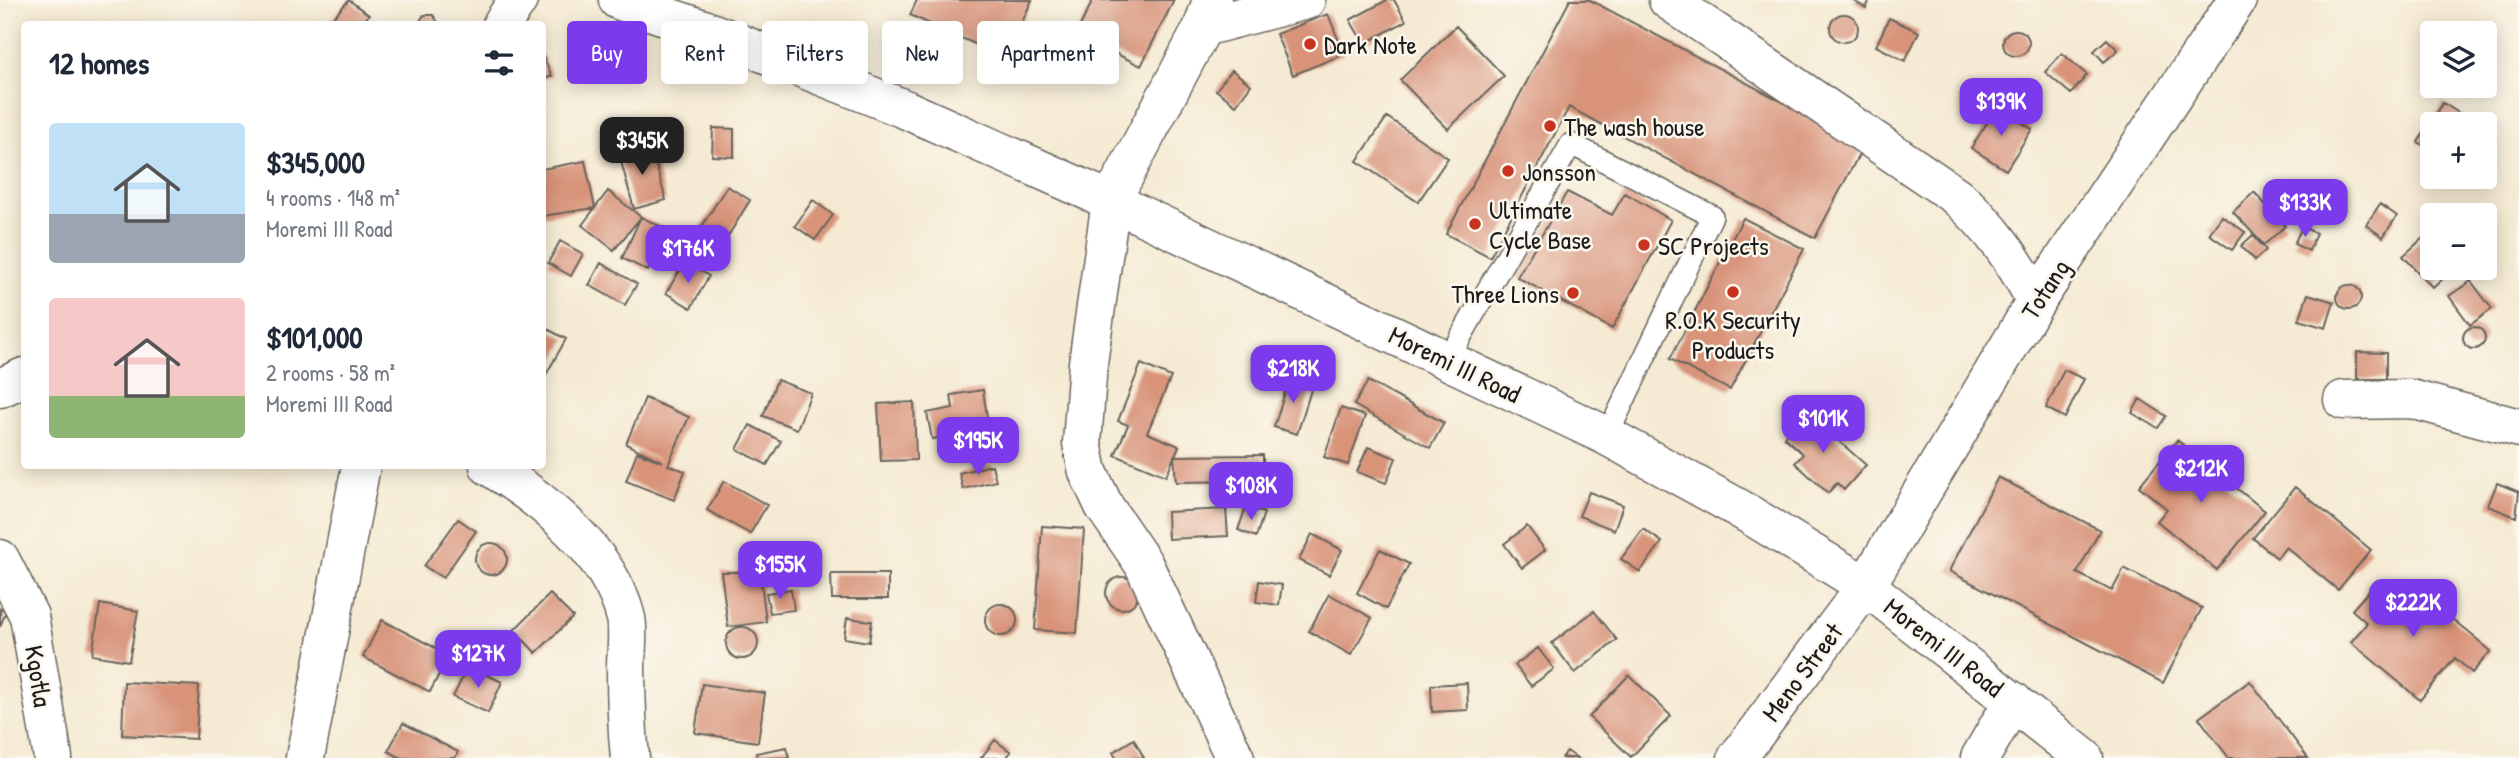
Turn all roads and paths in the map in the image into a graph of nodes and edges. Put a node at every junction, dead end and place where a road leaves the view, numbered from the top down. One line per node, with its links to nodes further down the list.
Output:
1 (518, 0): 7 (street)
2 (618, 0): 8 (street, Moremi III Road)
3 (1306, 0): 6 (street)
4 (1668, 0): 9 (street)
5 (2237, 0): 9 (street, Totang)
6 (1208, 14): 8 (street)
7 (504, 21)
8 (1111, 201): 10 (street, Moremi III Road); 24 (street)
9 (2036, 301): 19 (street, Totang)
10 (1448, 359): 15 (street, Moremi III Road); 15 (lane)
11 (21, 378): 12 (street)
12 (0, 388)
13 (2343, 400): 14 (street)
14 (2519, 428)
15 (1607, 436): 19 (street, Moremi III Road)
16 (360, 469): 22 (street)
17 (494, 469): 23 (street)
18 (0, 559): 21 (street, Kgotla)
19 (1866, 586): 20 (street, Moremi III Road); 25 (street, Meno Street)
20 (2013, 701): 26 (street); 27 (street, Moremi III Road)
21 (53, 758)
22 (305, 758)
23 (631, 758)
24 (1235, 758)
25 (1737, 758)
26 (1980, 758)
27 (2084, 758)

